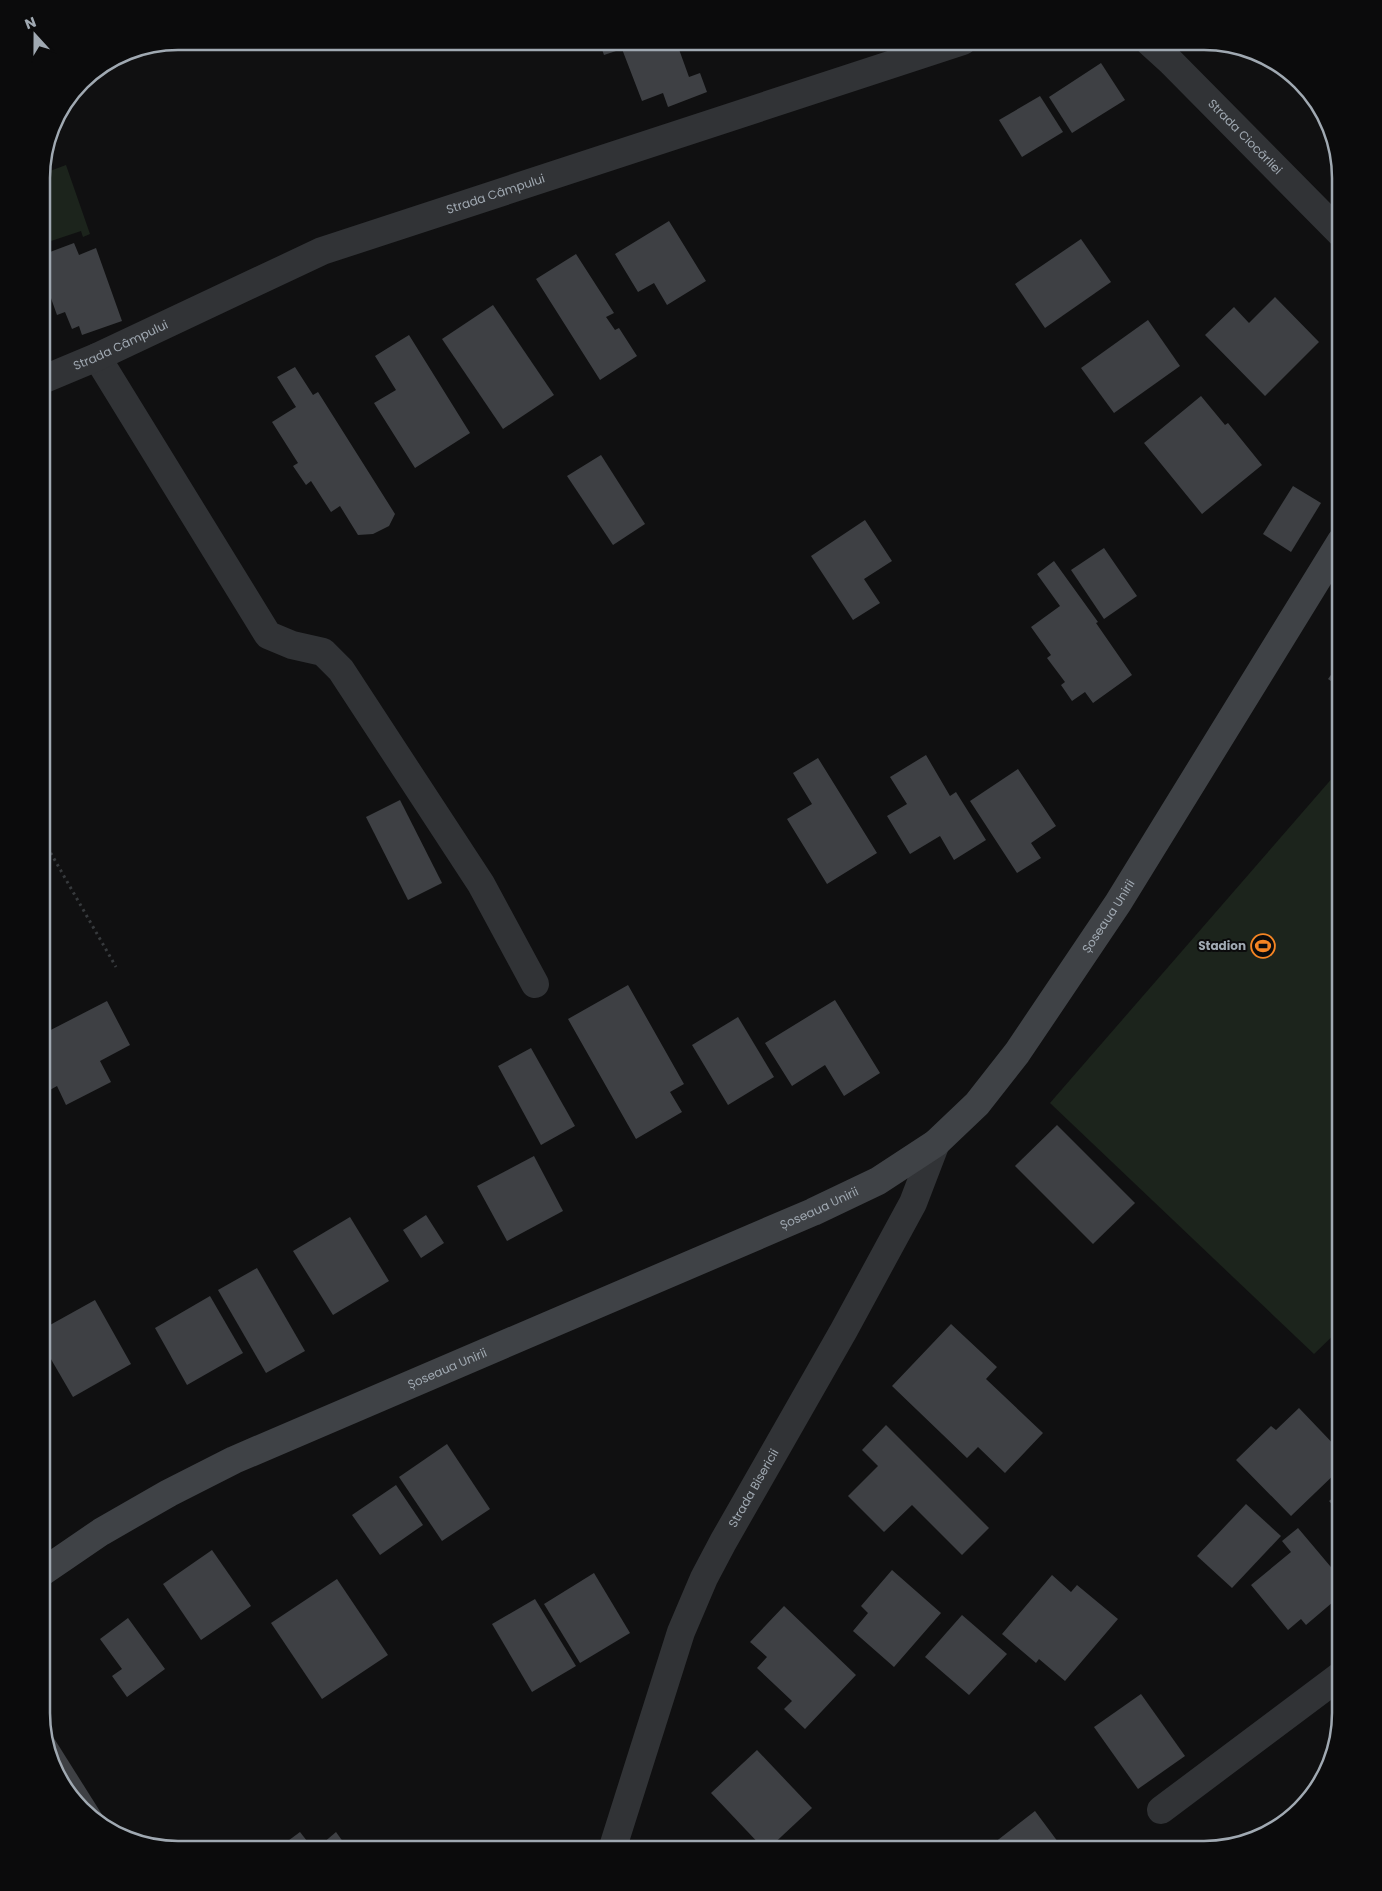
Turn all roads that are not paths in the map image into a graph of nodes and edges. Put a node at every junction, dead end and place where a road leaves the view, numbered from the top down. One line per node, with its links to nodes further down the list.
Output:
1 (938, 50): 4 (street, Strada Câmpului)
2 (1158, 50): 3 (street, Strada Ciocârliei)
3 (1332, 225)
4 (97, 357): 5 (street, Strada Câmpului); 7 (street)
5 (50, 377)
6 (1332, 556): 8 (main road, Șoseaua Unirii)
7 (535, 984)
8 (936, 1144): 9 (main road, Șoseaua Unirii); 12 (street, Strada Bisericii)
9 (50, 1567)
10 (1332, 1682): 11 (street)
11 (1161, 1810)
12 (615, 1841)

